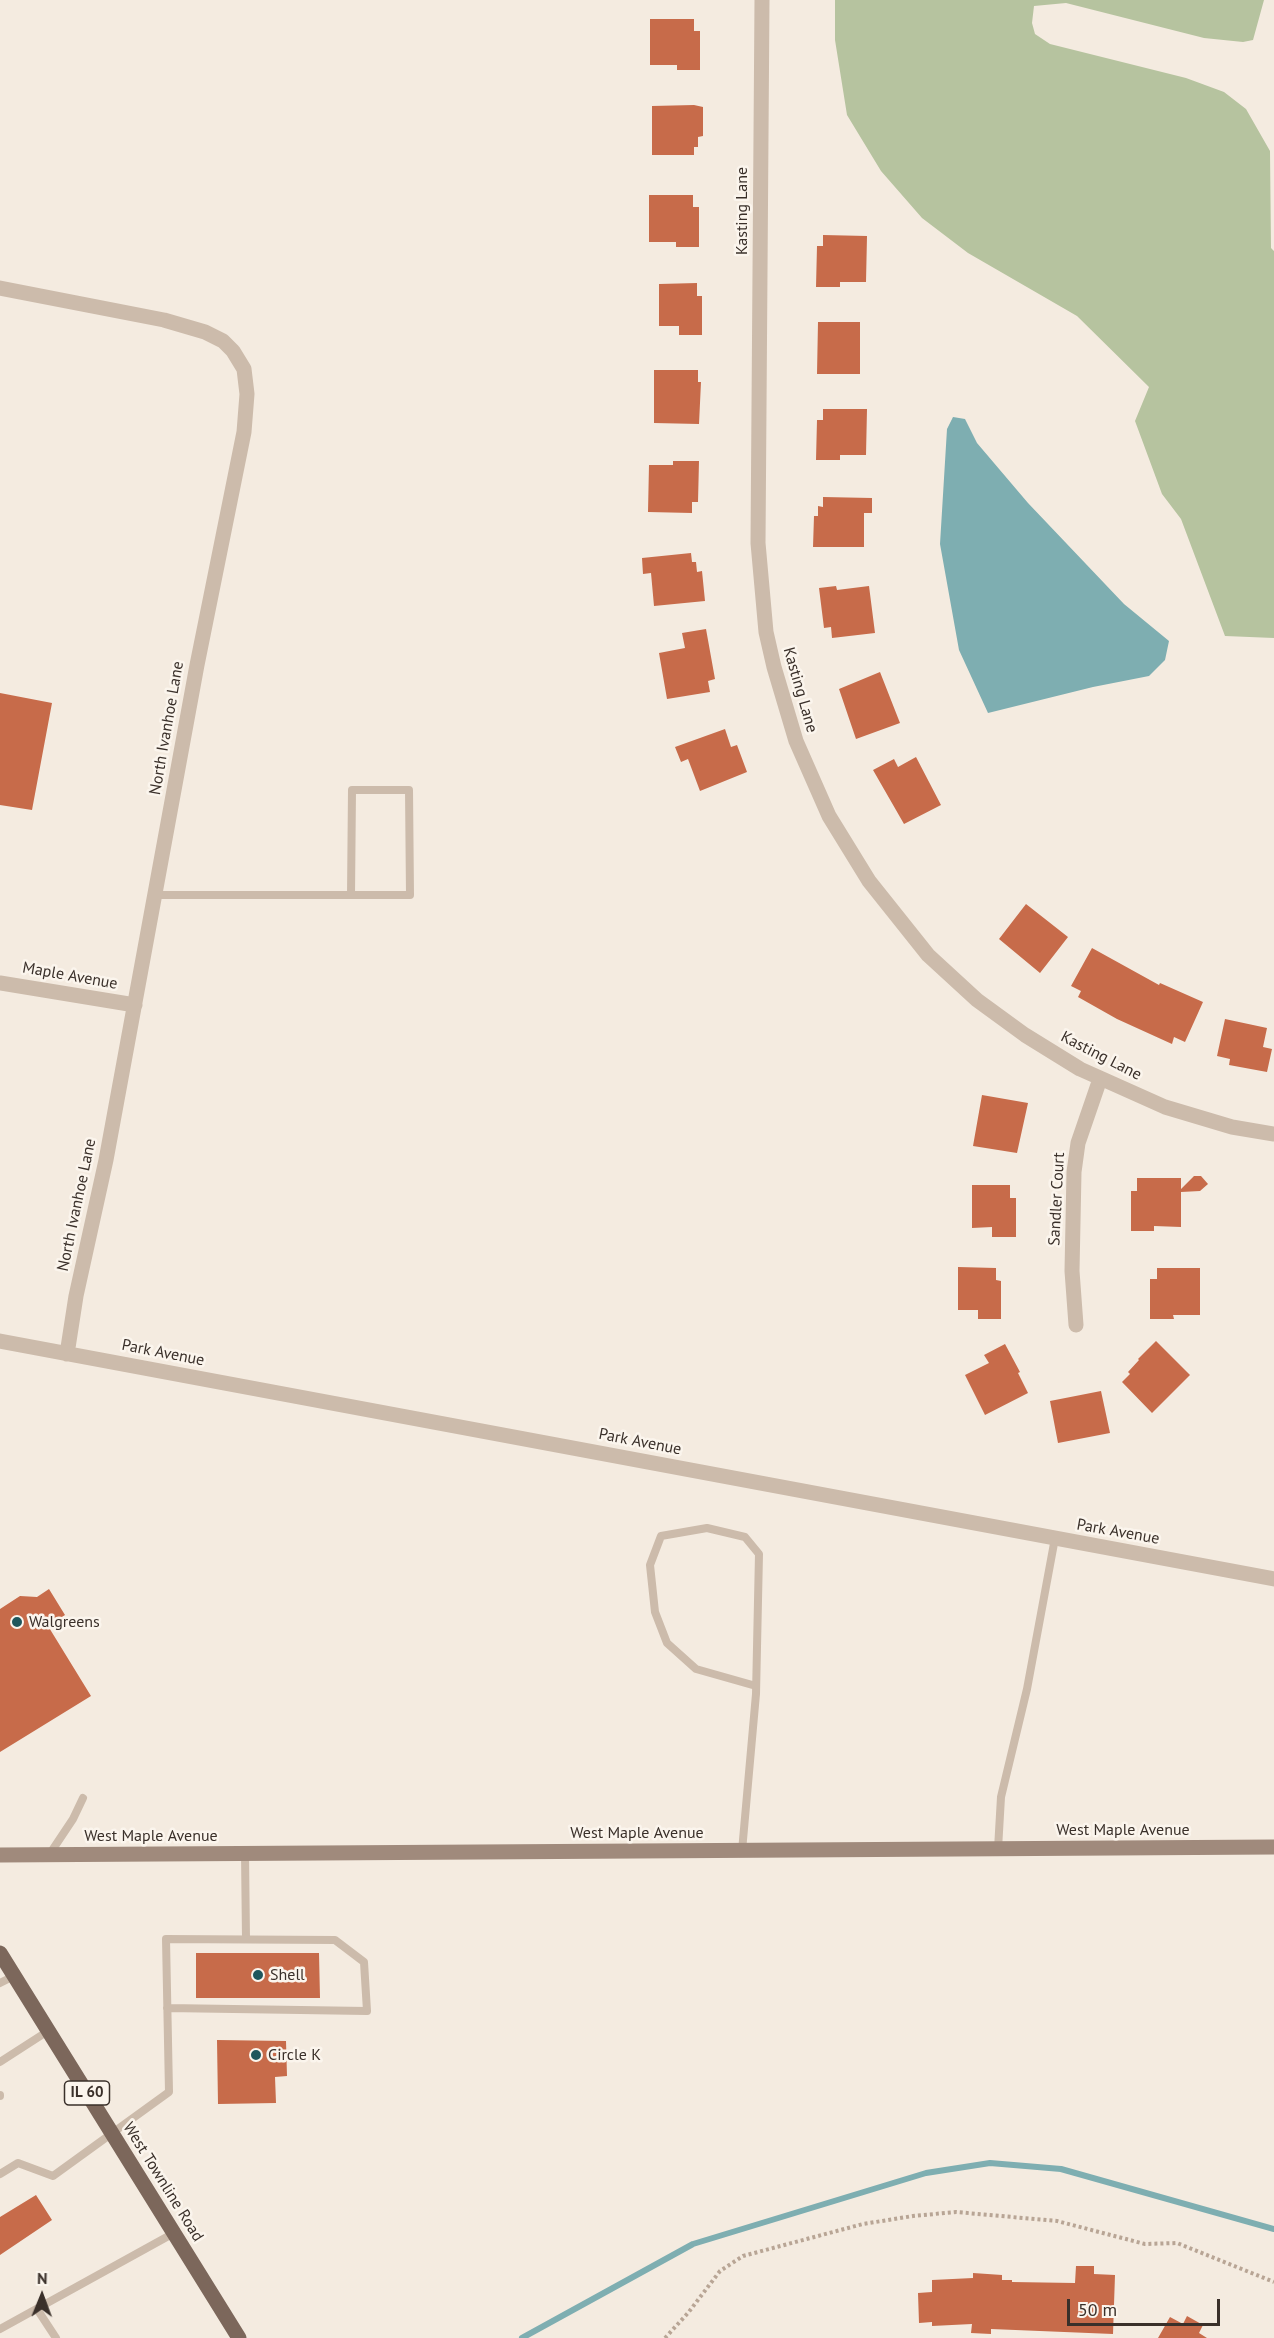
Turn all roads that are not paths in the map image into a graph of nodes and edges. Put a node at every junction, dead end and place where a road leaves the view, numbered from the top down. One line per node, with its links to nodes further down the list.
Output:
1 (762, 0): 7 (street, Kasting Lane)
2 (0, 288): 3 (street, North Ivanhoe Lane)
3 (155, 895): 4 (lane); 6 (street, North Ivanhoe Lane)
4 (351, 895): 4 (lane)
5 (0, 982): 6 (street, Maple Avenue)
6 (135, 1005): 11 (street, North Ivanhoe Lane)
7 (1100, 1079): 8 (street, Kasting Lane); 9 (street, Sandler Court)
8 (1274, 1134)
9 (1076, 1326)
10 (0, 1341): 11 (street, Park Avenue)
11 (68, 1354): 12 (street, Park Avenue)
12 (1055, 1539): 13 (street, Park Avenue); 17 (lane)
13 (1274, 1579)
14 (756, 1686): 14 (lane); 18 (lane)
15 (83, 1798): 21 (lane)
16 (1274, 1847): 17 (main road, West Maple Avenue)
17 (998, 1849): 18 (main road, West Maple Avenue)
18 (742, 1851): 19 (main road, West Maple Avenue)
19 (245, 1853): 21 (main road, West Maple Avenue); 22 (lane)
20 (0, 1855): 21 (main road, West Maple Avenue)
21 (49, 1855)
22 (246, 1940): 26 (lane); 26 (lane)
23 (0, 1953): 24 (main road, West Townline Road / IL 60)
24 (14, 1976): 25 (lane); 27 (main road, West Townline Road / IL 60)
25 (0, 1983)
26 (167, 2008): 29 (lane)
27 (48, 2031): 28 (lane); 29 (main road, West Townline Road / IL 60)
28 (0, 2062)
29 (112, 2134): 30 (lane); 31 (main road, West Townline Road / IL 60)
30 (0, 2174)
31 (174, 2233): 32 (lane); 35 (main road, West Townline Road / IL 60)
32 (37, 2309): 33 (lane); 34 (lane)
33 (0, 2329)
34 (56, 2338)
35 (239, 2338)

